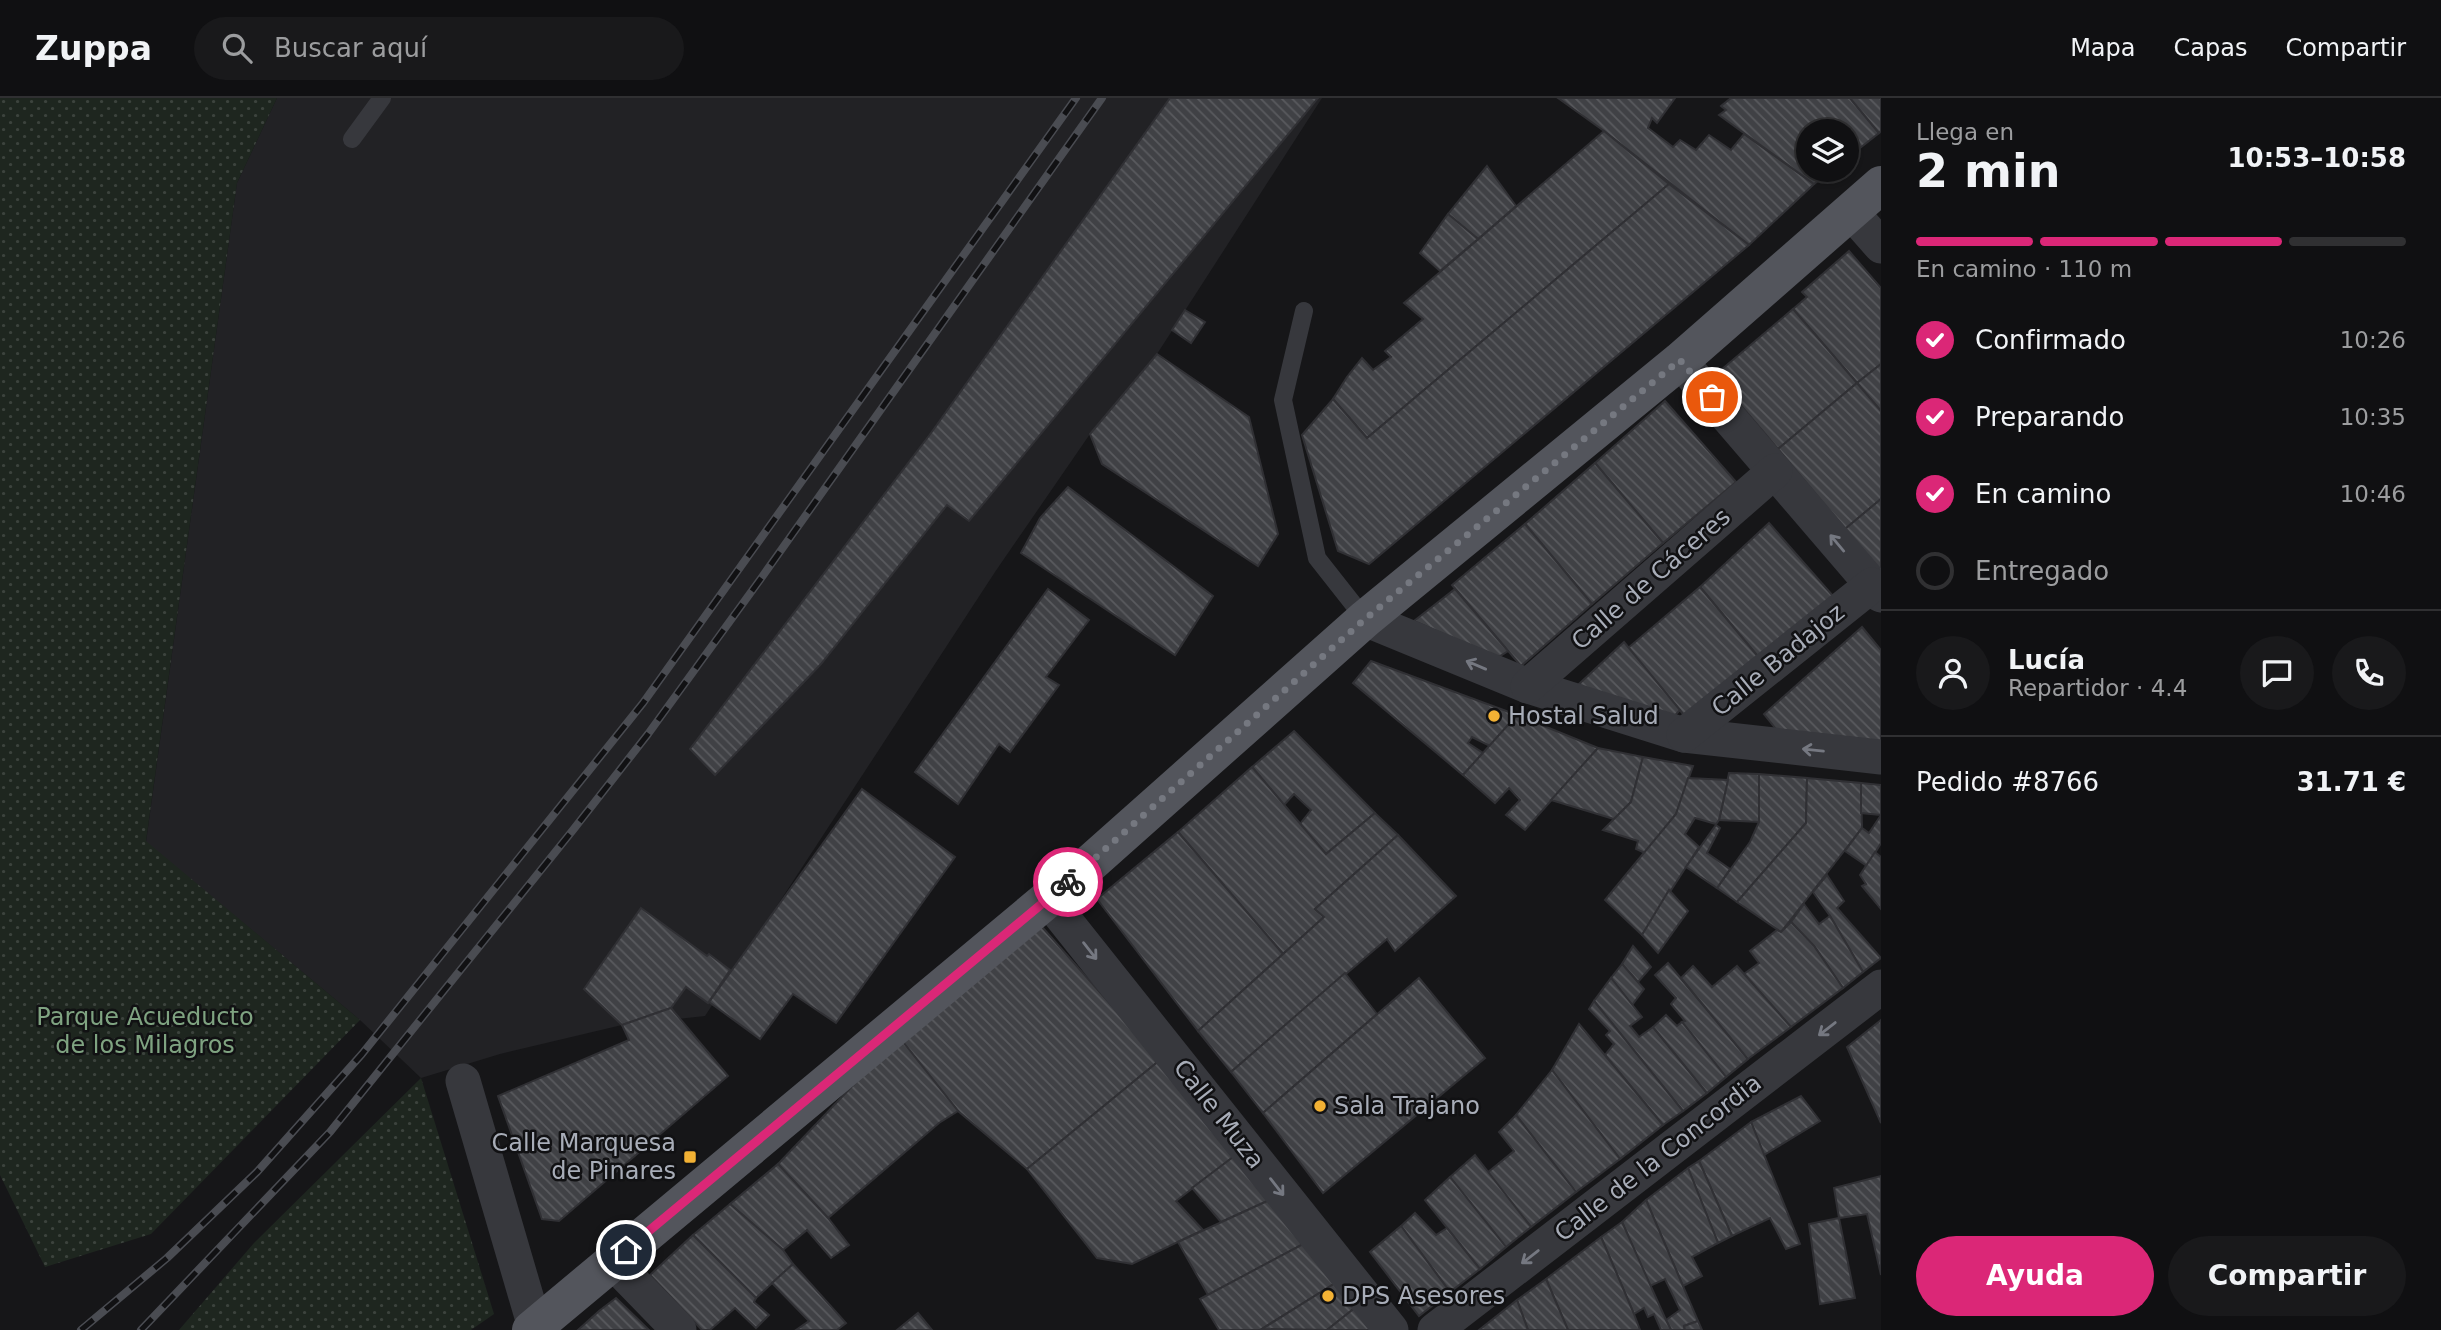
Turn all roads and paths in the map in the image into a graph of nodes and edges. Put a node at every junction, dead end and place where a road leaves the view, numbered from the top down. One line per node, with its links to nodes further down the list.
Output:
1 (382, 98): 2 (lane)
2 (352, 139)
3 (1881, 185): 4 (main road)
4 (1851, 212): 5 (street); 7 (main road)
5 (1881, 246)
6 (1304, 311): 10 (lane)
7 (1680, 360): 8 (street); 10 (main road)
8 (1775, 471): 9 (street, one-way to 8); 11 (street, Calle de Cáceres)
9 (1876, 590): 12 (street, Calle Badajoz)
10 (1365, 619): 11 (street, one-way to 10); 14 (main road)
11 (1528, 687): 12 (street)
12 (1684, 736): 13 (street, one-way to 12)
13 (1881, 757)
14 (1047, 898): 17 (main road); 20 (street, Calle Muza, one-way to 20)
15 (1881, 987): 21 (street, Calle de la Concordia, one-way to 21)
16 (463, 1081): 18 (street)
17 (612, 1262): 18 (main road); 19 (street)
18 (533, 1329)
19 (679, 1330)
20 (1391, 1330)
21 (1434, 1330)

